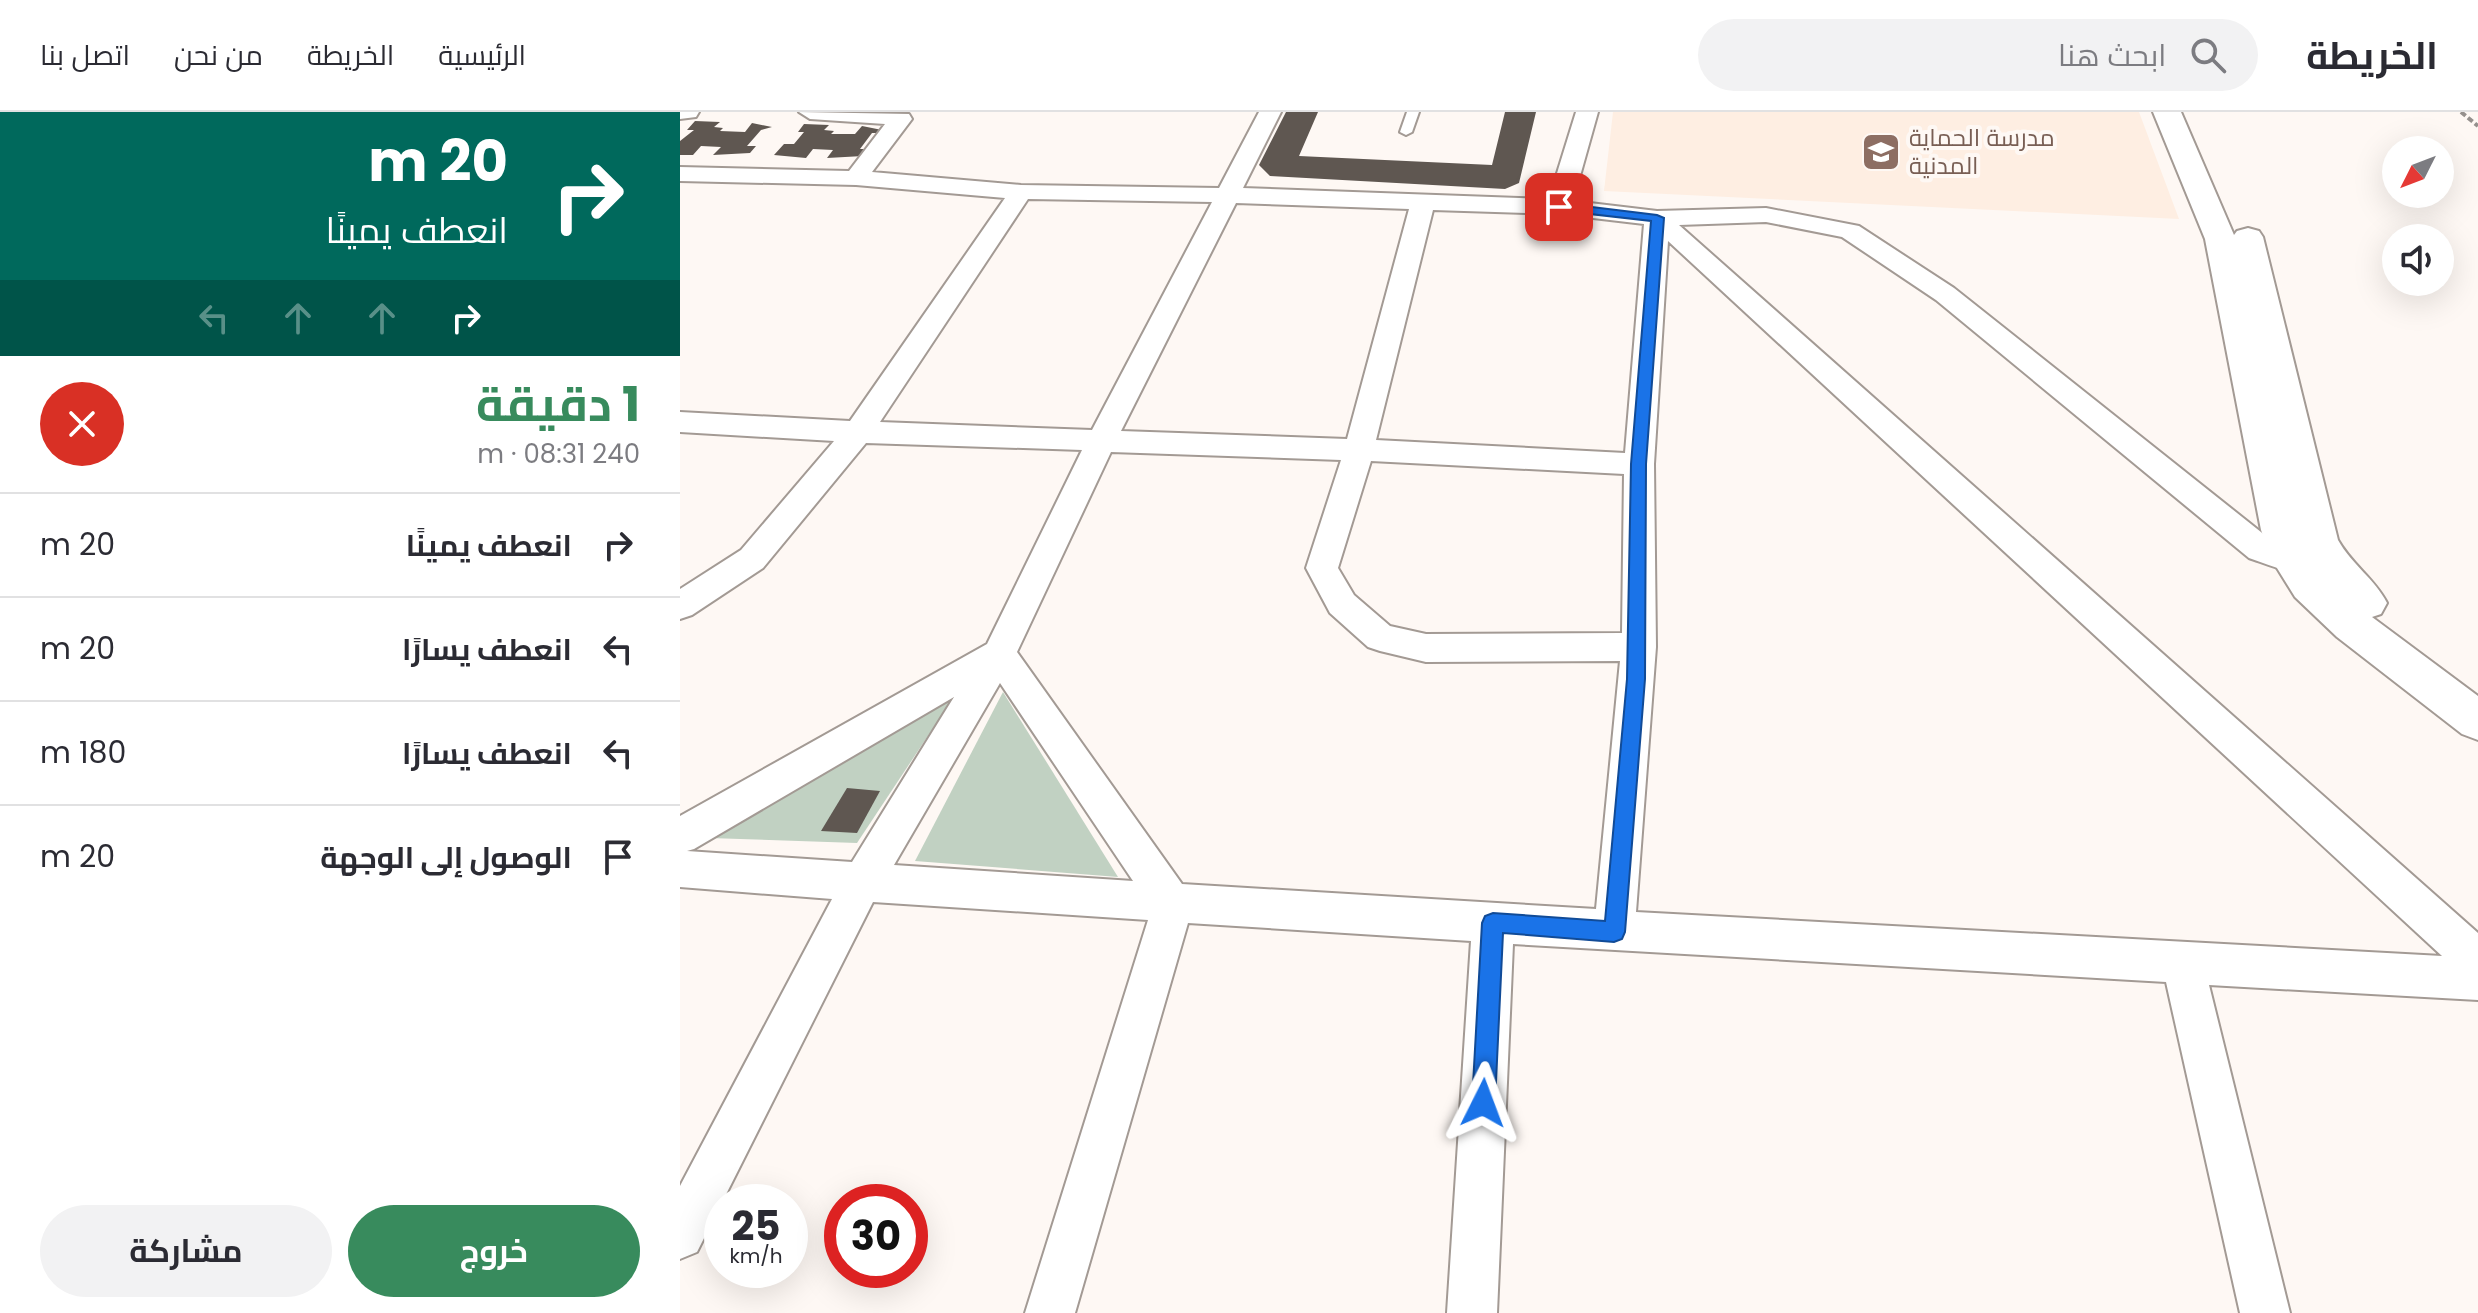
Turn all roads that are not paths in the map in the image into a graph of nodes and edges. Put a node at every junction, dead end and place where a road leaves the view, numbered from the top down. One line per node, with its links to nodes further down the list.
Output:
1 (680, 112): 2 (street)
2 (688, 112)
3 (810, 112): 11 (street)
4 (1270, 112): 13 (street)
5 (1413, 112): 9 (lane)
6 (1587, 112): 15 (street)
7 (2167, 112): 22 (street)
8 (2193, 112): 23 (street)
9 (1406, 132)
10 (680, 174): 11 (street)
11 (856, 178): 12 (street)
12 (1021, 192): 13 (street); 18 (street)
13 (1227, 195): 14 (street); 19 (street)
14 (1422, 204): 15 (street); 20 (street)
15 (1559, 207): 16 (street)
16 (1657, 218): 21 (street); 22 (street); 35 (street)
17 (680, 422): 18 (street)
18 (858, 432): 19 (street); 24 (street)
19 (1101, 441): 20 (street); 26 (street)
20 (1359, 450): 21 (street); 25 (street)
21 (1639, 464): 25 (street)
22 (2292, 560): 23 (street); 28 (street)
23 (2329, 561): 27 (street)
24 (680, 606)
25 (1639, 647): 34 (street)
26 (999, 654): 29 (street); 31 (street); 32 (street)
27 (2478, 686)
28 (2478, 721)
29 (680, 836)
30 (680, 869): 31 (street)
31 (862, 882): 32 (street); 38 (street)
32 (1173, 905): 33 (street); 39 (street)
33 (1493, 923): 34 (street); 40 (street)
34 (1614, 932): 36 (street)
35 (2478, 961)
36 (2183, 963): 37 (street); 41 (street)
37 (2478, 979)
38 (680, 1235)
39 (1050, 1313)
40 (1472, 1313)
41 (2265, 1313)

